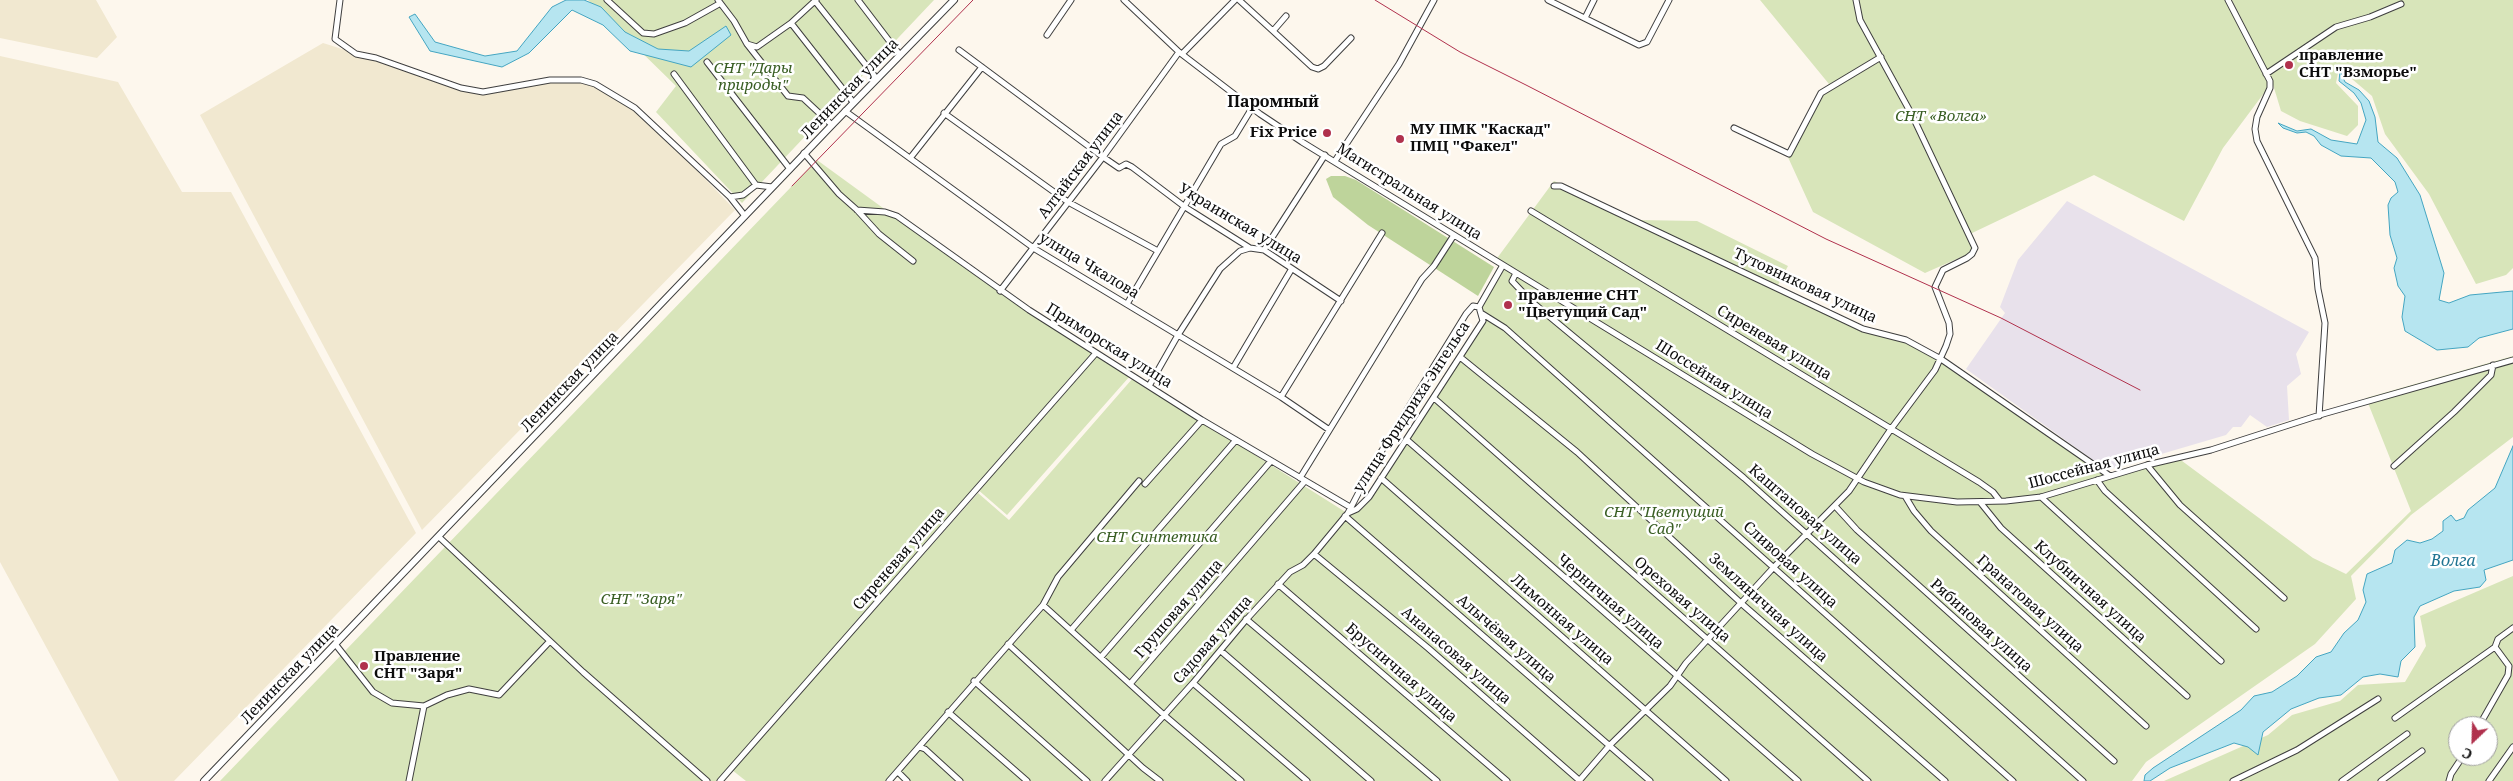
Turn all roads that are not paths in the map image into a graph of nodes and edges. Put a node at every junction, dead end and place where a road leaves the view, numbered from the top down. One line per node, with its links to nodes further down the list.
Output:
1 (340, 0): 49 (street)
2 (607, 0): 16 (street)
3 (858, 0): 27 (street)
4 (952, 0): 27 (street, Ленинская улица)
5 (1071, 0): 22 (street)
6 (1124, 0): 26 (street, Магистральная улица)
7 (1235, 0): 26 (street, Алтайская улица)
8 (1239, 0): 21 (street)
9 (1434, 0): 44 (street)
10 (1548, 0): 19 (street)
11 (1594, 0): 19 (street)
12 (1669, 0): 19 (street)
13 (1856, 0): 28 (street)
14 (2228, 0): 32 (street)
15 (815, 1): 20 (street); 33 (street)
16 (718, 2): 24 (street)
17 (2401, 4): 32 (street)
18 (1286, 16): 21 (street)
19 (1585, 18)
20 (791, 23): 24 (street); 34 (street)
21 (1273, 31): 23 (street)
22 (1047, 35)
23 (1351, 38)
24 (747, 44): 38 (street)
25 (959, 50): 30 (street, Украинская улица)
26 (1181, 53): 35 (street, Магистральная улица); 42 (street, Алтайская улица)
27 (900, 55): 33 (street, Ленинская улица)
28 (1881, 56): 39 (street); 73 (street)
29 (707, 62): 45 (street)
30 (982, 67): 37 (street); 42 (street, Украинская улица)
31 (674, 74): 46 (street)
32 (2266, 74): 80 (street)
33 (877, 79): 34 (street, Ленинская улица)
34 (854, 102): 36 (street, Ленинская улица)
35 (1252, 108): 41 (street, Магистральная улица); 51 (street)
36 (845, 111): 38 (street, Ленинская улица); 43 (street, улица Чкалова)
37 (944, 113): 43 (street); 50 (street)
38 (832, 125): 40 (street, Ленинская улица)
39 (1734, 128)
40 (804, 153): 45 (street, Ленинская улица); 52 (street)
41 (1325, 155): 44 (street, Магистральная улица); 59 (street)
42 (1103, 157): 50 (street, Алтайская улица); 51 (street, Украинская улица)
43 (911, 158): 58 (street, улица Чкалова)
44 (1335, 161): 56 (street, Магистральная улица)
45 (790, 169): 48 (street, Ленинская улица)
46 (756, 185): 48 (street); 49 (street)
47 (1554, 186): 73 (street, Тутовниковая улица)
48 (772, 187): 54 (street, Ленинская улица)
49 (730, 197): 54 (street)
50 (1068, 202): 58 (street, Алтайская улица); 60 (street)
51 (1184, 207): 57 (street, Украинская улица); 60 (street)
52 (858, 210): 62 (street); 66 (street, Приморская улица)
53 (1531, 211): 82 (street, Сиреневая улица)
54 (745, 216): 104 (street, Ленинская улица)
55 (1382, 233): 67 (street)
56 (1454, 235): 61 (street, Магистральная улица); 83 (street, Грушовая улица)
57 (1250, 248): 59 (street, Украинская улица); 70 (street)
58 (1035, 249): 66 (street, Алтайская улица); 68 (street, улица Чкалова)
59 (1264, 250): 64 (street, Украинская улица)
60 (1158, 251): 68 (street)
61 (1492, 258): 63 (street, Шоссейная улица)
62 (913, 261)
63 (1503, 265): 65 (street, Шоссейная улица); 69 (street, улица Фридриха Энгельса)
64 (1291, 270): 67 (street, Украинская улица); 76 (street)
65 (1516, 273): 91 (street, Шоссейная улица); 103 (street, Каштановая улица)
66 (1000, 291): 71 (street, Приморская улица)
67 (1341, 301): 78 (street)
68 (1127, 304): 70 (street, улица Чкалова)
69 (1480, 310): 72 (street, улица Фридриха Энгельса); 101 (street, улица Фридриха Энгельса); 106 (street, Сливовая улица)
70 (1178, 335): 76 (street, улица Чкалова); 77 (street)
71 (1096, 353): 77 (street, Приморская улица); 148 (street, Сиреневая улица)
72 (1460, 357): 79 (street, улица Фридриха Энгельса); 109 (street, Земляничная улица)
73 (1941, 359): 82 (street); 89 (street, Тутовниковая улица)
74 (2513, 360): 75 (street, Шоссейная улица)
75 (2493, 365): 80 (street, Шоссейная улица); 88 (street)
76 (1233, 368): 78 (street, улица Чкалова)
77 (1149, 386): 81 (street, Приморская улица)
78 (1281, 397): 83 (street, улица Чкалова)
79 (1434, 398): 85 (street, улица Фридриха Энгельса); 115 (street, Ореховая улица)
80 (2319, 416): 87 (street, Шоссейная улица)
81 (1202, 420): 84 (street, Приморская улица); 95 (street)
82 (1891, 428): 91 (street); 98 (street, Сиреневая улица)
83 (1328, 429): 92 (street, Грушовая улица)
84 (1236, 440): 86 (street, Приморская улица); 114 (street)
85 (1407, 440): 90 (street, улица Фридриха Энгельса); 123 (street, Черничная улица)
86 (1271, 461): 92 (street, Приморская улица); 121 (street)
87 (2148, 465): 89 (street, Шоссейная улица); 108 (street)
88 (2394, 466)
89 (2110, 476): 93 (street, Шоссейная улица)
90 (1381, 478): 102 (street, улица Фридриха Энгельса); 130 (street, Лимонная улица)
91 (1856, 478): 96 (street, Шоссейная улица); 100 (street)
92 (1303, 480): 101 (street, Приморская улица); 126 (street, Грушовая улица)
93 (2097, 480): 97 (street, Шоссейная улица); 113 (street)
94 (1139, 481): 110 (street)
95 (1145, 484)
96 (1906, 496): 99 (street, Шоссейная улица); 135 (street, Гранатовая улица)
97 (2041, 497): 98 (street, Шоссейная улица); 122 (street)
98 (2000, 501): 99 (street, Шоссейная улица)
99 (1980, 502): 127 (street, Клубничная улица)
100 (1835, 506): 103 (street); 142 (street, Рябиновая улица)
101 (1350, 507): 102 (street, улица Фридриха Энгельса)
102 (1345, 516): 105 (street, Садовая улица); 137 (street, Алычёвая улица)
103 (1806, 532): 106 (street); 168 (street, Каштановая улица)
104 (439, 537): 116 (street); 118 (street, Ленинская улица)
105 (1314, 554): 107 (street, Садовая улица); 161 (street, Ананасовая улица)
106 (1774, 567): 109 (street); 167 (street, Сливовая улица)
107 (1278, 584): 111 (street, Садовая улица); 160 (street, Брусничная улица)
108 (2284, 598)
109 (1742, 604): 115 (street); 166 (street, Земляничная улица)
110 (1043, 605): 114 (street); 117 (street)
111 (1246, 619): 120 (street, Садовая улица); 159 (street)
112 (2513, 628): 119 (street)
113 (2256, 629)
114 (1072, 630): 121 (street)
115 (1708, 640): 123 (street); 165 (street, Ореховая улица)
116 (550, 642): 129 (street); 147 (street)
117 (1008, 644): 124 (street); 141 (street)
118 (336, 645): 129 (street); 145 (street, Ленинская улица)
119 (2495, 647): 133 (street); 134 (street)
120 (1220, 650): 125 (street, Садовая улица); 158 (street)
121 (1101, 657): 126 (street)
122 (2221, 661)
123 (1677, 678): 130 (street); 164 (street, Черничная улица)
124 (974, 681): 131 (street); 153 (street)
125 (1193, 683): 132 (street, Садовая улица); 157 (street)
126 (1130, 684): 132 (street)
127 (2187, 696)
128 (2378, 699): 169 (street)
129 (424, 706): 146 (street)
130 (1645, 710): 137 (street); 163 (street, Лимонная улица)
131 (948, 712): 138 (street); 152 (street)
132 (1164, 715): 141 (street, Садовая улица); 156 (street)
133 (2485, 716)
134 (2395, 718)
135 (2146, 726)
136 (2408, 734): 170 (street)
137 (1610, 745): 161 (street); 162 (street, Алычёвая улица)
138 (919, 747): 144 (street); 151 (street)
139 (2513, 747): 173 (street)
140 (2422, 751): 171 (street)
141 (1129, 753): 154 (street, Садовая улица); 155 (street)
142 (2114, 761)
143 (2456, 766): 172 (street)
144 (898, 772): 149 (street); 150 (street)
145 (204, 781)
146 (409, 781)
147 (707, 781)
148 (720, 781)
149 (889, 781)
150 (907, 781)
151 (960, 781)
152 (1027, 781)
153 (1087, 781)
154 (1105, 781)
155 (1160, 781)
156 (1241, 781)
157 (1307, 781)
158 (1372, 781)
159 (1437, 781)
160 (1507, 781)
161 (1579, 781)
162 (1650, 781)
163 (1726, 781)
164 (1798, 781)
165 (1868, 781)
166 (1945, 781)
167 (2013, 781)
168 (2083, 781)
169 (2233, 781)
170 (2342, 781)
171 (2381, 781)
172 (2449, 781)
173 (2489, 781)

